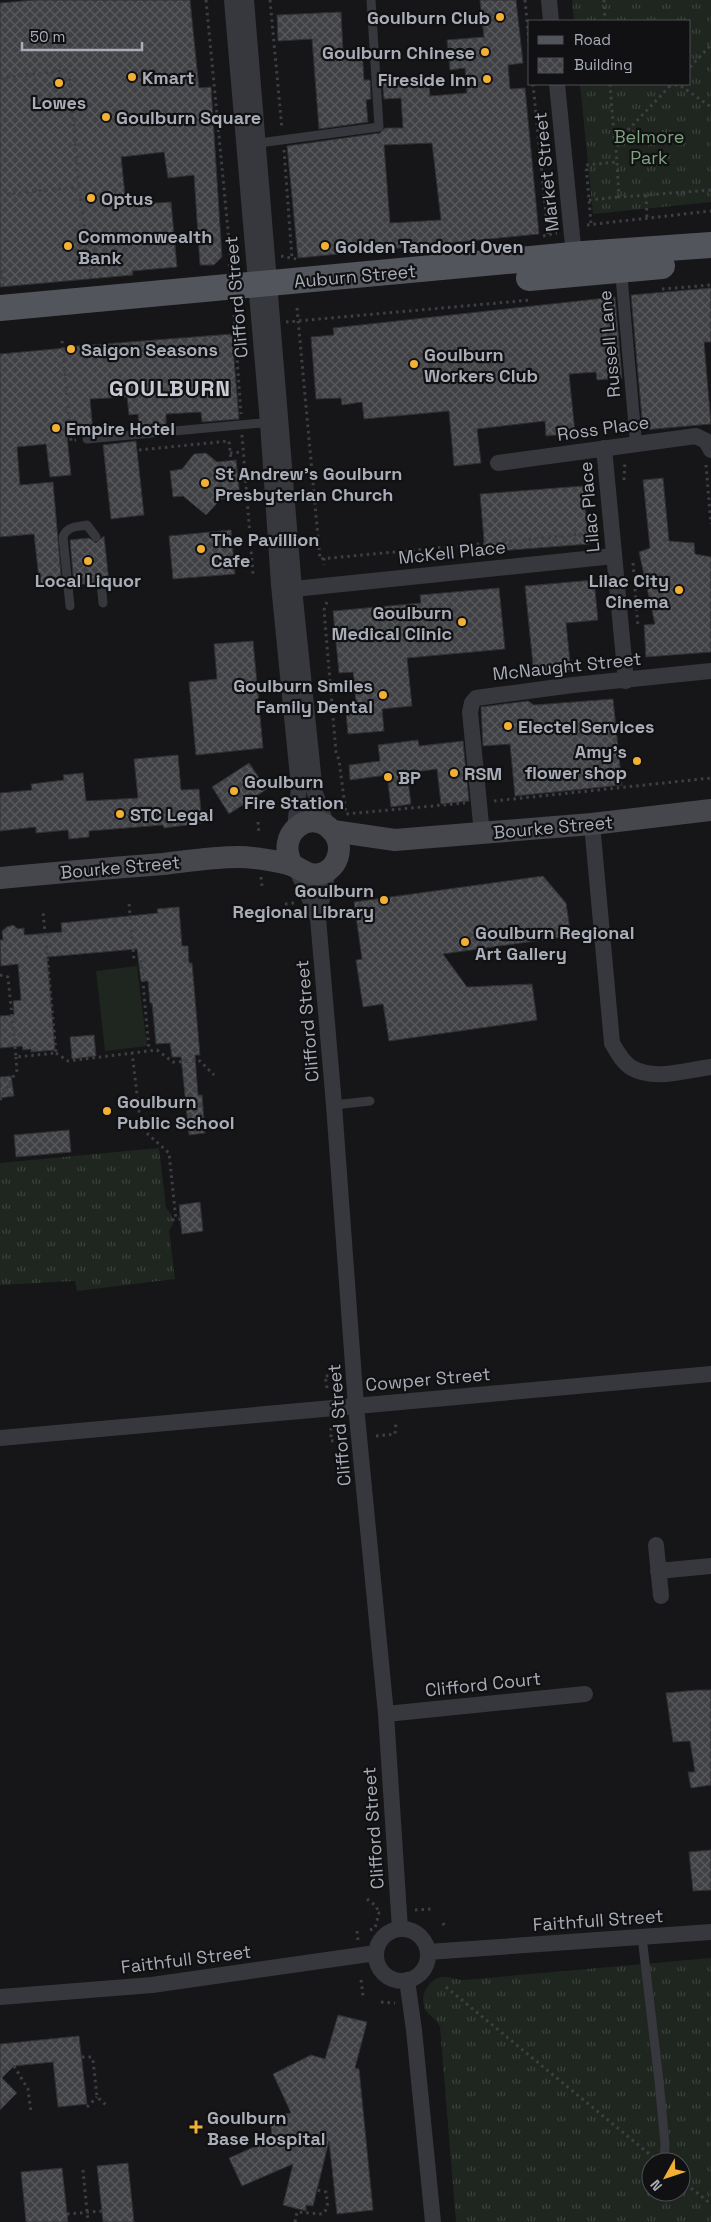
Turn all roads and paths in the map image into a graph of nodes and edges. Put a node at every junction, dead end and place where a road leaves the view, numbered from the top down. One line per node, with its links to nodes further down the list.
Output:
1 (206, 0): 37 (path, Clifford Street)
2 (232, 0): 43 (street, Clifford Street)
3 (246, 0): 20 (street, Clifford Street)
4 (371, 0): 20 (lane)
5 (525, 0): 10 (path)
6 (549, 0): 8 (street)
7 (604, 0): 9 (path)
8 (551, 20)
9 (605, 20)
10 (528, 31)
11 (711, 45): 12 (path)
12 (691, 66)
13 (0, 78): 23 (path)
14 (533, 85): 31 (path, Market Street)
15 (557, 85): 36 (street, Market Street)
16 (610, 85): 21 (path)
17 (670, 85): 18 (path); 21 (path)
18 (681, 85): 19 (path)
19 (711, 107)
20 (259, 143): 43 (street, Clifford Street)
21 (616, 148): 22 (path)
22 (616, 162): 27 (path); 28 (path)
23 (80, 187): 25 (path); 40 (path)
24 (711, 190): 26 (path)
25 (0, 194)
26 (646, 195): 27 (path); 30 (path)
27 (619, 197): 28 (path)
28 (589, 200): 30 (path)
29 (711, 211): 30 (path)
30 (647, 218)
31 (548, 234)
32 (711, 245): 36 (main road, Auburn Street)
33 (0, 251): 44 (path)
34 (280, 256): 35 (path)
35 (292, 256)
36 (574, 256): 43 (main road, Auburn Street)
37 (240, 260)
38 (711, 261): 39 (main road, Auburn Street)
39 (621, 271): 43 (main road, Auburn Street); 61 (street, Russell Lane)
40 (91, 278)
41 (711, 285): 42 (path)
42 (662, 289)
43 (262, 291): 44 (main road, Auburn Street); 48 (main road, Auburn Street); 54 (street, Clifford Street)
44 (2, 297)
45 (534, 300): 49 (path)
46 (297, 308): 49 (path)
47 (234, 315): 51 (path)
48 (0, 320)
49 (298, 321): 50 (path); 70 (path)
50 (286, 322)
51 (235, 326): 52 (path); 55 (path)
52 (240, 326)
53 (62, 341): 56 (path)
54 (274, 422): 55 (lane); 74 (street, Clifford Street)
55 (242, 425): 56 (lane); 72 (path)
56 (87, 440)
57 (708, 446): 61 (street, Ross Place); 66 (path)
58 (604, 448): 61 (street, Ross Place); 64 (street, Ross Place); 69 (street, Lilac Place)
59 (139, 450): 62 (path)
60 (241, 452): 62 (path)
61 (630, 452)
62 (230, 453): 63 (path)
63 (231, 461)
64 (498, 463)
65 (584, 463): 67 (path, Lilac Place)
66 (711, 524)
67 (593, 533): 70 (path, McKell Place)
68 (96, 537): 77 (lane)
69 (614, 556): 74 (street, McKell Place); 80 (street, Lilac Place)
70 (322, 558): 71 (path)
71 (324, 565)
72 (252, 574)
73 (101, 583): 76 (lane)
74 (289, 586): 78 (street, Clifford Street)
75 (327, 602): 86 (path)
76 (103, 603)
77 (70, 606)
78 (290, 621): 86 (street, Clifford Street); 88 (street, Clifford Street)
79 (711, 671): 80 (street, McNaught Street)
80 (626, 681): 89 (street, McNaught Street)
81 (711, 778): 82 (path, Bourke Street)
82 (486, 801)
83 (473, 803): 86 (path)
84 (711, 810): 87 (main road, Bourke Street)
85 (258, 822): 90 (path)
86 (335, 824): 88 (main road); 91 (main road, Bourke Street); 93 (main road)
87 (592, 824): 89 (main road, Bourke Street); 106 (street)
88 (292, 832): 92 (main road, Bourke Street); 94 (main road)
89 (482, 834): 91 (main road, Bourke Street)
90 (259, 835)
91 (395, 840): 93 (main road, Bourke Street)
92 (240, 857): 94 (main road, Bourke Street); 95 (main road, Bourke Street)
93 (332, 865): 94 (main road); 98 (street, Clifford Street)
94 (295, 868): 98 (street, Clifford Street)
95 (0, 878)
96 (129, 904): 99 (path)
97 (43, 911): 104 (path)
98 (318, 918): 110 (street, Clifford Street)
99 (134, 960)
100 (141, 960): 102 (path)
101 (0, 976): 105 (path)
102 (150, 1050): 103 (path); 107 (path)
103 (132, 1052): 104 (path); 111 (path)
104 (56, 1053): 105 (path)
105 (16, 1057): 108 (path)
106 (711, 1067)
107 (214, 1075)
108 (0, 1100)
109 (370, 1100): 110 (lane)
110 (334, 1104): 115 (street, Clifford Street)
111 (176, 1219)
112 (346, 1374): 114 (path)
113 (711, 1374): 115 (street, Cowper Street)
114 (327, 1388)
115 (356, 1406): 119 (street, Cowper Street); 126 (street, Clifford Street)
116 (396, 1423): 118 (path)
117 (331, 1428): 120 (path)
118 (376, 1436)
119 (0, 1438)
120 (349, 1439)
121 (656, 1545): 123 (street)
122 (711, 1566): 123 (street)
123 (658, 1572): 124 (street)
124 (661, 1596)
125 (585, 1694): 126 (street, Clifford Court)
126 (386, 1714): 131 (street, Clifford Street)
127 (367, 1899): 133 (path)
128 (431, 1908): 129 (path)
129 (415, 1910)
130 (443, 1923): 132 (path)
131 (400, 1928): 138 (street); 139 (street)
132 (446, 1929)
133 (370, 1930)
134 (357, 1931): 137 (path)
135 (711, 1932): 136 (street, Faithfull Street)
136 (642, 1937): 138 (street, Faithfull Street); 154 (lane)
137 (358, 1940)
138 (428, 1952): 141 (street)
139 (376, 1953): 141 (street); 144 (street, Faithfull Street)
140 (361, 1980): 143 (path)
141 (407, 1980): 164 (street)
142 (446, 1988): 153 (path)
143 (363, 1996)
144 (0, 1997)
145 (381, 2002): 146 (path)
146 (395, 2003)
147 (82, 2057): 149 (path)
148 (14, 2066): 152 (path)
149 (96, 2097): 150 (path); 151 (path)
150 (106, 2106)
151 (87, 2107)
152 (31, 2112)
153 (647, 2152)
154 (665, 2152)
155 (83, 2170): 159 (path)
156 (691, 2188): 158 (path)
157 (317, 2190): 163 (path)
158 (711, 2204)
159 (87, 2212): 160 (path); 161 (path); 162 (path)
160 (102, 2212)
161 (67, 2214)
162 (88, 2222)
163 (295, 2222)
164 (433, 2222)

